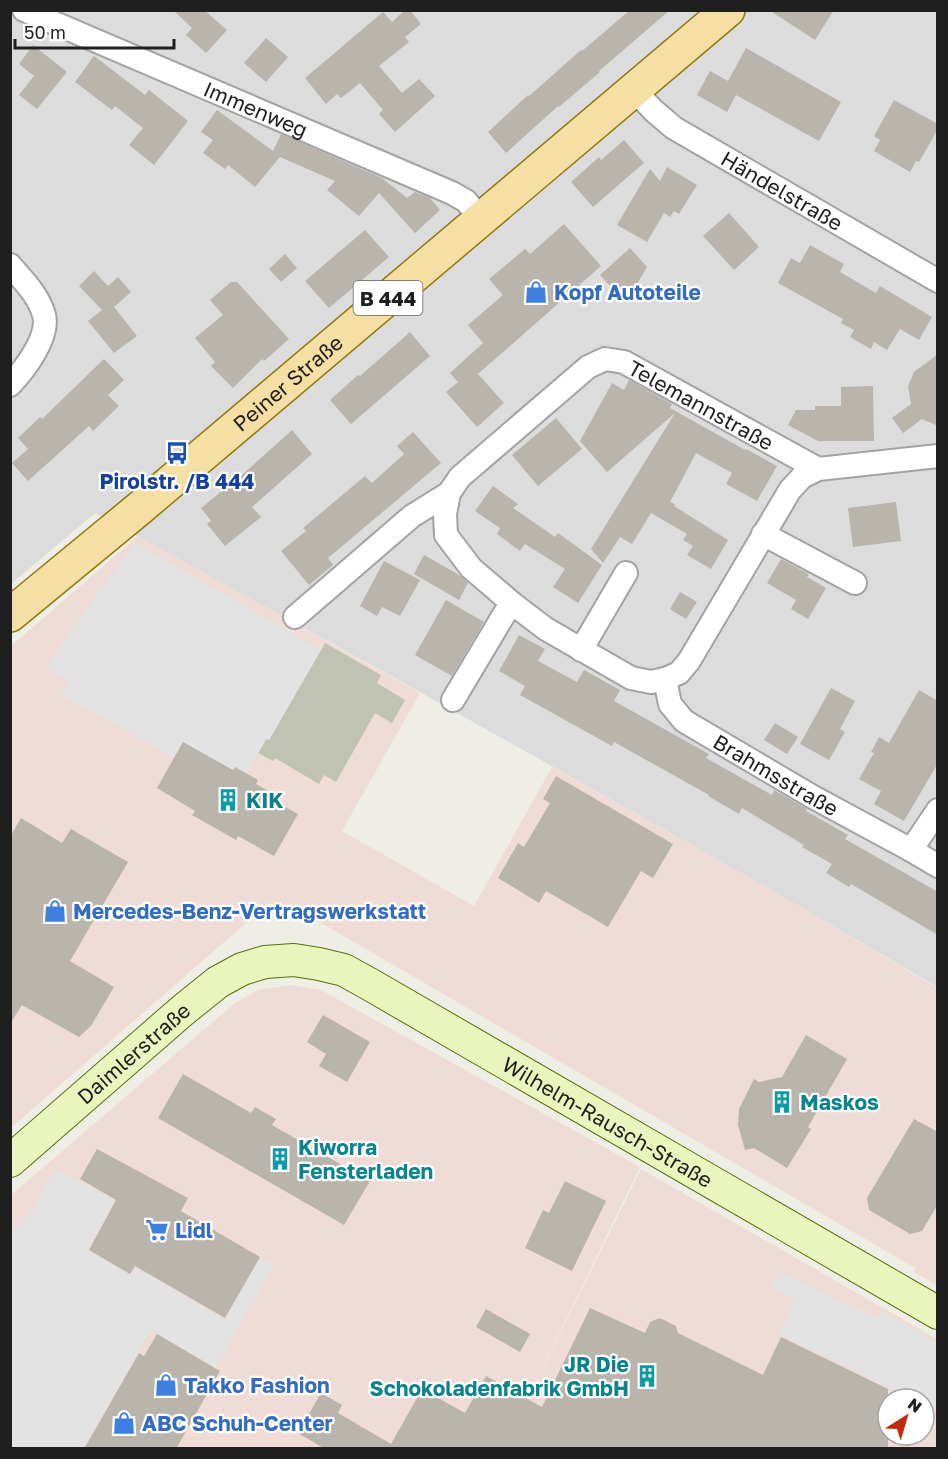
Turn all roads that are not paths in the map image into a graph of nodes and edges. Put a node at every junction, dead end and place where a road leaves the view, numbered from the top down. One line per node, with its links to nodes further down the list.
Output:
1 (24, 10): 4 (street, Immenweg)
2 (728, 10): 3 (main road, Peiner Straße / B 444)
3 (634, 90): 4 (main road, Peiner Straße / B 444); 6 (street, Händelstraße)
4 (482, 219): 15 (main road, Peiner Straße / B 444)
5 (10, 265): 7 (street)
6 (938, 281)
7 (10, 386)
8 (938, 456): 9 (street)
9 (818, 469): 10 (street, Telemannstraße); 11 (street)
10 (449, 493): 14 (street); 16 (street, Telemannstraße)
11 (763, 534): 13 (street); 18 (street)
12 (626, 573): 17 (street)
13 (855, 583)
14 (513, 604): 17 (street); 19 (street)
15 (10, 615)
16 (295, 617)
17 (581, 650): 18 (street)
18 (665, 679): 21 (street, Brahmsstraße)
19 (453, 700)
20 (938, 810): 21 (street)
21 (911, 850): 22 (street, Brahmsstraße)
22 (938, 866)
23 (266, 962): 24 (street, Daimlerstraße); 25 (street, Wilhelm-Rausch-Straße)
24 (10, 1161)
25 (938, 1313)

